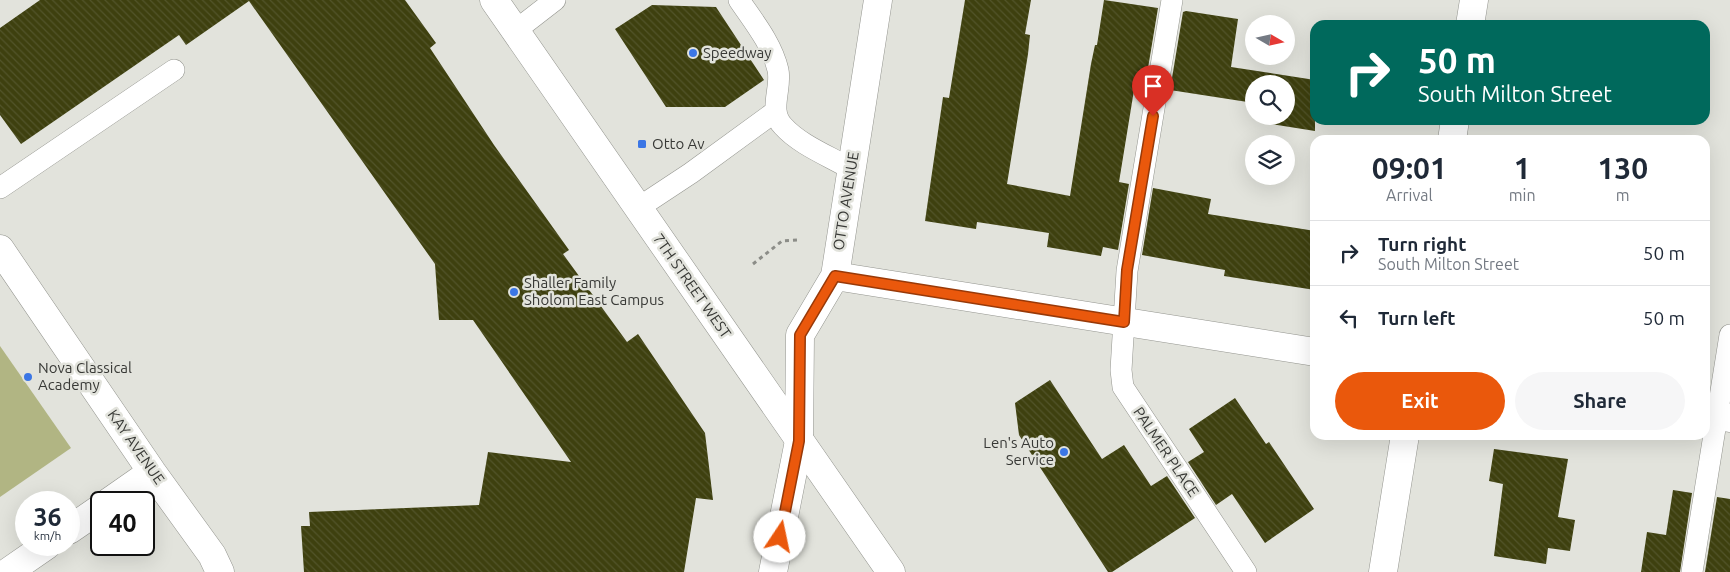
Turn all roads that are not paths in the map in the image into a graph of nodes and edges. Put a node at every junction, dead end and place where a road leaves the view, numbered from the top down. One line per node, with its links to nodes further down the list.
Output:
1 (494, 0): 8 (street, 7TH STREET WEST)
2 (554, 0): 8 (lane)
3 (739, 0): 10 (lane)
4 (878, 0): 11 (street, OTTO AVENUE)
5 (1172, 0): 16 (lane, PALMER PLACE)
6 (1474, 0): 7 (street)
7 (1471, 20)
8 (515, 31): 13 (street, 7TH STREET WEST)
9 (174, 70): 12 (lane)
10 (776, 112): 11 (lane); 13 (lane)
11 (851, 169): 15 (street, OTTO AVENUE)
12 (0, 188)
13 (638, 208): 21 (street, 7TH STREET WEST)
14 (0, 249): 22 (street, KAY AVENUE)
15 (835, 276): 16 (street); 21 (street, OTTO AVENUE)
16 (1124, 322): 18 (street); 29 (lane, PALMER PLACE)
17 (1730, 336): 19 (lane)
18 (1310, 351)
19 (1717, 416): 31 (lane)
20 (1404, 440): 30 (street)
21 (799, 441): 27 (street, OTTO AVENUE); 28 (street, 7TH STREET WEST)
22 (152, 472): 23 (street); 26 (street, KAY AVENUE)
23 (125, 491)
24 (31, 556): 25 (street)
25 (8, 572)
26 (220, 572)
27 (773, 572)
28 (891, 572)
29 (1246, 572)
30 (1383, 572)
31 (1692, 572)

